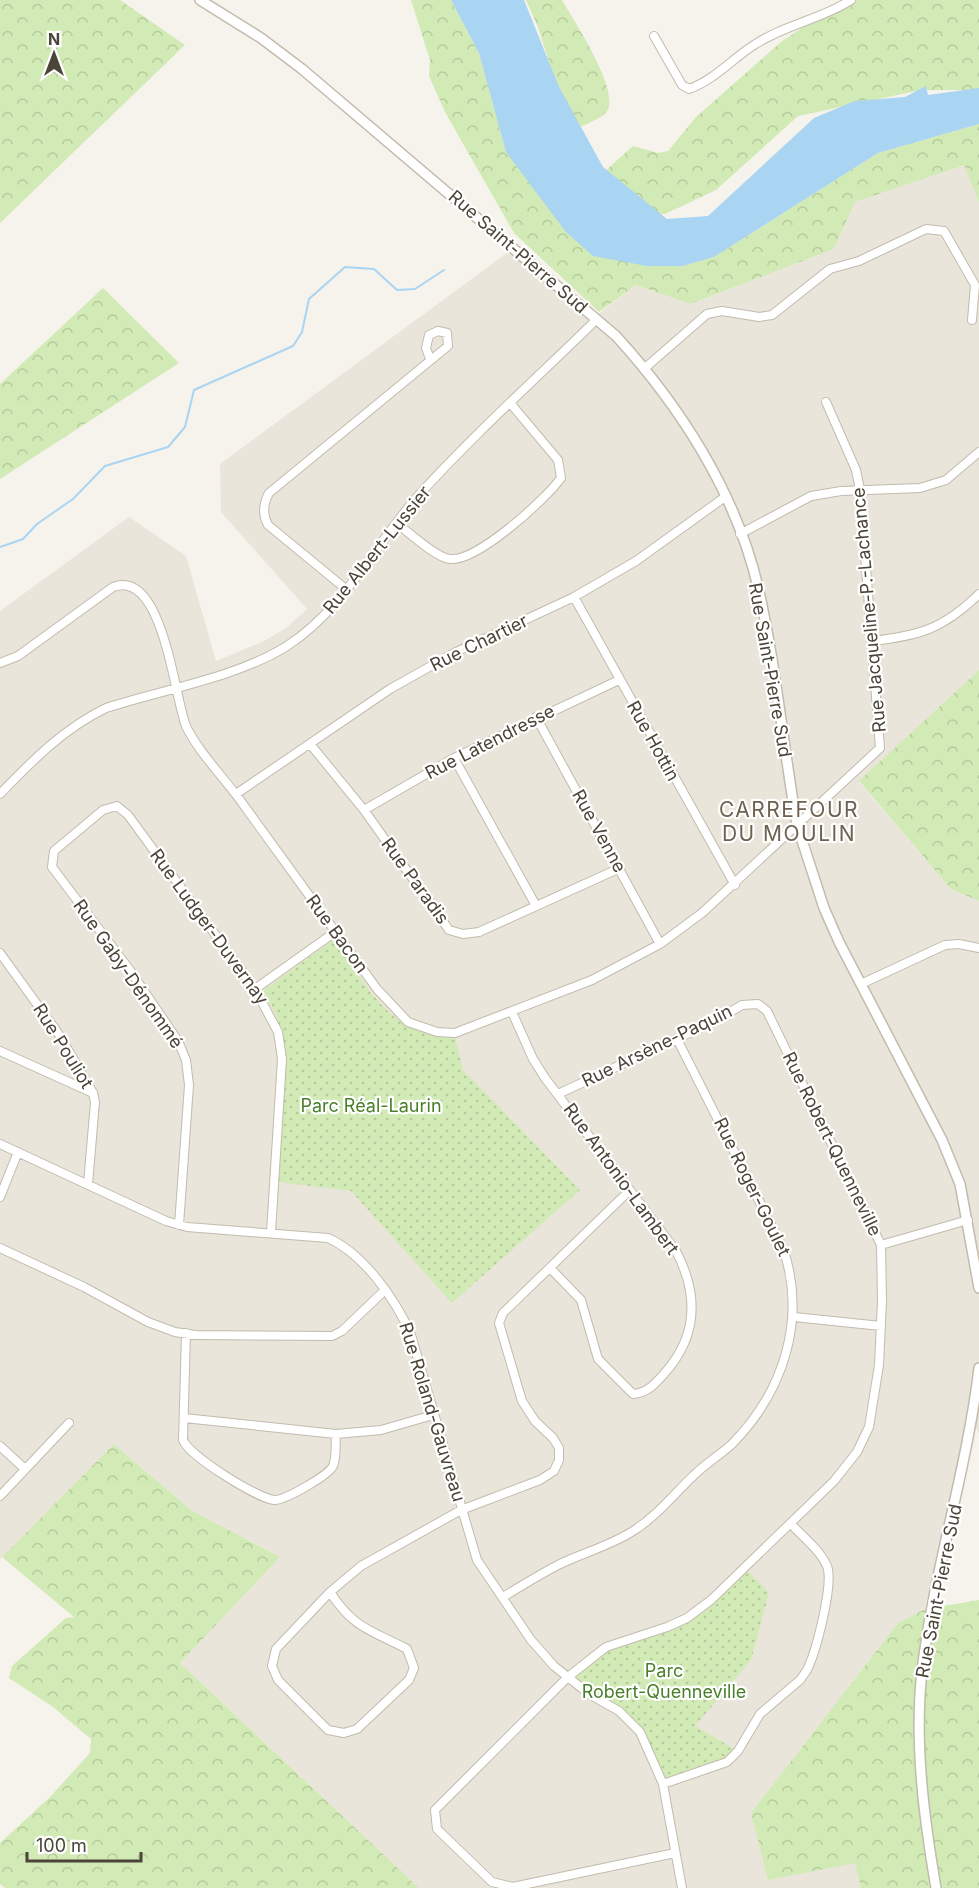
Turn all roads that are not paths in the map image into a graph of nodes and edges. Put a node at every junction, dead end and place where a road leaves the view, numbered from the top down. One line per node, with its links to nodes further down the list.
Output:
1 (200, 0): 4 (street, Rue Saint-Pierre Sud)
2 (851, 0): 3 (street)
3 (654, 36)
4 (596, 320): 7 (street, Rue Saint-Pierre Sud); 9 (street, Rue Albert-Lussier)
5 (972, 320): 7 (street)
6 (430, 358): 15 (street)
7 (645, 368): 12 (street, Rue Saint-Pierre Sud)
8 (826, 402): 11 (street, Rue Jacqueline-P.-Lachance)
9 (511, 404): 13 (street, Rue Albert-Lussier); 13 (street)
10 (979, 452): 11 (street)
11 (860, 490): 14 (street); 18 (street, Rue Jacqueline-P.-Lachance)
12 (725, 496): 14 (street, Rue Saint-Pierre Sud); 17 (street, Rue Chartier)
13 (396, 523): 15 (street, Rue Albert-Lussier)
14 (740, 534): 29 (street, Rue Saint-Pierre Sud)
15 (347, 590): 21 (street, Rue Albert-Lussier)
16 (979, 594): 18 (street)
17 (574, 597): 20 (street, Rue Hottin); 23 (street, Rue Chartier)
18 (871, 641): 29 (street, Rue Jacqueline-P.-Lachance)
19 (0, 663): 21 (street, Rue Bacon)
20 (618, 680): 22 (street, Rue Latendresse); 31 (street, Rue Hottin)
21 (177, 687): 25 (street, Rue Albert-Lussier); 26 (street, Rue Bacon)
22 (536, 717): 24 (street, Rue Latendresse); 30 (street, Rue Venne)
23 (310, 744): 26 (street, Rue Chartier); 28 (street, Rue Paradis)
24 (454, 758): 28 (street, Rue Latendresse); 32 (street)
25 (0, 794)
26 (236, 794): 33 (street, Rue Bacon)
27 (122, 809): 38 (street, Rue Ludger-Duvernay); 51 (street, Rue Gaby-Dénommé)
28 (364, 810): 32 (street, Rue Paradis)
29 (797, 825): 31 (street, Rue Bacon); 37 (street, Rue Saint-Pierre Sud)
30 (620, 868): 32 (street, Rue Paradis); 34 (street, Rue Venne)
31 (735, 885): 34 (street, Rue Bacon)
32 (536, 904)
33 (335, 932): 38 (street); 40 (street, Rue Bacon)
34 (660, 944): 40 (street, Rue Bacon)
35 (979, 948): 37 (street)
36 (0, 953): 43 (street, Rue Pouliot)
37 (861, 984): 50 (street, Rue Saint-Pierre Sud)
38 (255, 989): 52 (street, Rue Ludger-Duvernay)
39 (758, 1004): 41 (street, Rue Arsène-Paquin); 53 (street, Rue Robert-Quenneville)
40 (512, 1012): 44 (street, Rue Antonio-Lambert)
41 (677, 1039): 44 (street, Rue Arsène-Paquin); 58 (street, Rue Roger-Goulet)
42 (0, 1051): 43 (street)
43 (93, 1093): 47 (street, Rue Pouliot)
44 (558, 1094): 48 (street, Rue Antonio-Lambert)
45 (0, 1144): 46 (street, Rue Roland-Gauvreau)
46 (18, 1152): 47 (street, Rue Roland-Gauvreau); 49 (street)
47 (88, 1185): 51 (street, Rue Roland-Gauvreau)
48 (630, 1190): 55 (street); 55 (street, Rue Antonio-Lambert)
49 (0, 1197)
50 (968, 1220): 53 (street); 56 (street, Rue Saint-Pierre Sud)
51 (179, 1225): 52 (street, Rue Roland-Gauvreau)
52 (271, 1232): 57 (street, Rue Roland-Gauvreau)
53 (881, 1245): 59 (street, Rue Robert-Quenneville)
54 (0, 1248): 60 (street)
55 (551, 1269): 69 (street)
56 (979, 1288)
57 (385, 1290): 60 (street); 62 (street, Rue Roland-Gauvreau)
58 (794, 1317): 59 (street); 72 (street, Rue Roger-Goulet)
59 (881, 1326): 70 (street, Rue Robert-Quenneville)
60 (186, 1333): 63 (street)
61 (979, 1368): 77 (street, Rue Saint-Pierre Sud)
62 (433, 1415): 65 (street); 69 (street, Rue Roland-Gauvreau)
63 (184, 1418): 65 (street); 65 (street)
64 (69, 1423): 67 (street)
65 (336, 1434)
66 (0, 1446): 67 (street)
67 (25, 1469): 68 (street)
68 (0, 1496)
69 (461, 1510): 71 (street); 72 (street, Rue Roland-Gauvreau)
70 (791, 1524): 73 (street, Rue Robert-Quenneville); 74 (street)
71 (330, 1592): 71 (street)
72 (503, 1597): 73 (street, Rue Roland-Gauvreau)
73 (568, 1677): 74 (street, Rue Roland-Gauvreau); 75 (street, Rue Robert-Quenneville)
74 (663, 1784): 75 (street, Rue Roland-Gauvreau)
75 (675, 1853): 76 (street, Rue Roland-Gauvreau)
76 (682, 1888)
77 (936, 1888)

